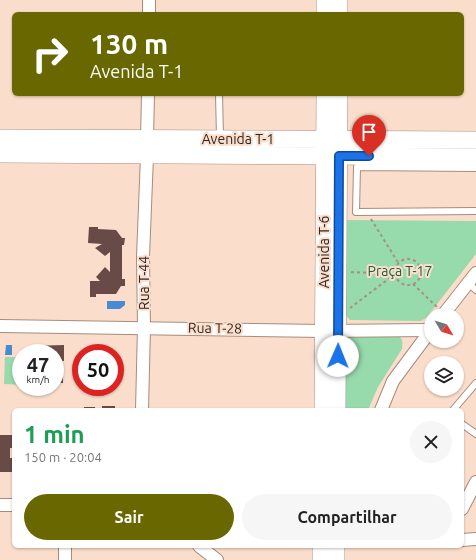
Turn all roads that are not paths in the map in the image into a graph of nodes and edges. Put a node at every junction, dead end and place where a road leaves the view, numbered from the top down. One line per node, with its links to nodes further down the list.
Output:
1 (149, 0): 4 (street)
2 (325, 0): 5 (street)
3 (339, 0): 6 (street)
4 (149, 12)
5 (325, 12)
6 (339, 12)
7 (148, 96): 14 (street, Rua T-44)
8 (219, 96): 12 (lane)
9 (325, 96): 15 (street, Avenida T-6)
10 (339, 96): 15 (street, Avenida T-6)
11 (0, 138): 14 (street, Avenida T-1)
12 (220, 139): 14 (street, Avenida T-1); 15 (street, Avenida T-1)
13 (476, 140): 15 (street, Avenida T-1)
14 (147, 148): 15 (street, Avenida T-1); 16 (street, Avenida T-1); 25 (street, Rua T-44)
15 (331, 148): 17 (street, Avenida T-1); 24 (street, Avenida T-6); 24 (street, Avenida T-6)
16 (0, 154)
17 (476, 156)
18 (476, 168): 19 (lane)
19 (476, 211)
20 (476, 273): 21 (street)
21 (472, 287): 22 (street)
22 (449, 308)
23 (0, 326): 25 (street, Rua T-28)
24 (333, 326): 25 (street, Rua T-28); 26 (street, Rua T-28); 30 (street, Avenida T-6); 31 (street, Avenida T-6)
25 (144, 327): 29 (street, Rua T-44)
26 (424, 330)
27 (424, 340): 32 (street)
28 (476, 383): 33 (lane)
29 (142, 408)
30 (323, 408)
31 (337, 408)
32 (382, 408)
33 (456, 408)
34 (464, 425): 35 (lane)
35 (476, 434)
36 (476, 482): 39 (street)
37 (0, 505): 38 (street)
38 (12, 505)
39 (464, 505)
40 (476, 539): 41 (street)
41 (464, 540)
42 (65, 548): 46 (street)
43 (202, 548): 47 (street)
44 (321, 548): 48 (street)
45 (336, 548): 49 (street)
46 (65, 560)
47 (217, 560)
48 (321, 560)
49 (336, 560)

